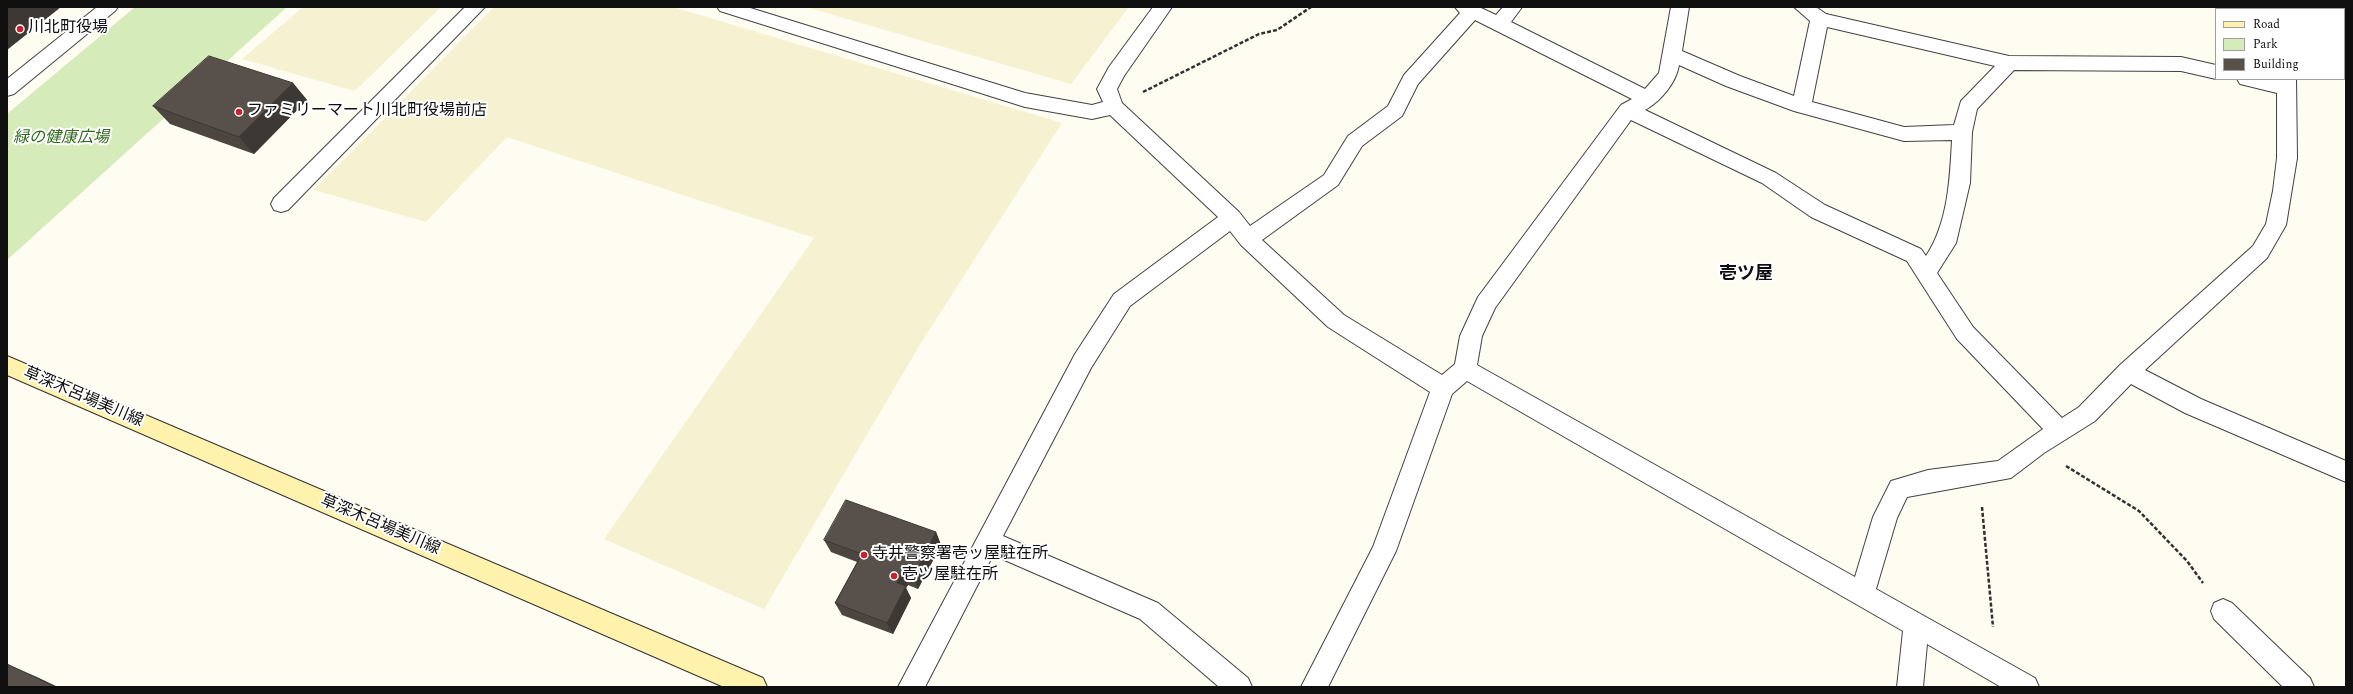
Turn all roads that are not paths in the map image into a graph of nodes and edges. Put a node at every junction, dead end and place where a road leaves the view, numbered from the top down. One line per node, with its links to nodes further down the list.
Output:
1 (109, 7): 16 (street)
2 (476, 7): 22 (street)
3 (726, 7): 19 (street)
4 (1163, 7): 19 (street)
5 (1513, 7): 10 (street)
6 (1680, 7): 11 (street)
7 (1803, 7): 9 (street)
8 (1468, 9): 10 (street); 24 (street)
9 (1820, 19): 12 (street); 18 (street)
10 (1499, 24): 17 (street)
11 (1672, 54): 17 (street); 18 (street)
12 (2009, 63): 13 (street); 21 (street)
13 (2215, 72)
14 (2257, 80): 15 (street)
15 (2286, 83): 28 (street)
16 (7, 89)
17 (1648, 99): 20 (street)
18 (1801, 106): 21 (street)
19 (1114, 107): 23 (street)
20 (1628, 110): 25 (street); 27 (street)
21 (1962, 132): 25 (street)
22 (281, 204)
23 (1232, 218): 24 (street); 32 (street)
24 (1248, 239): 29 (street)
25 (1926, 273): 30 (street)
26 (7, 365): 36 (main road, 草深木呂場美川線)
27 (1466, 369): 29 (street); 33 (street)
28 (2128, 372): 30 (street); 31 (street)
29 (1443, 388): 39 (street)
30 (2060, 430): 33 (street)
31 (2346, 472)
32 (988, 541): 37 (street); 38 (street)
33 (1862, 593): 35 (street)
34 (2223, 612): 42 (street)
35 (1916, 624): 40 (street); 41 (street)
36 (754, 687)
37 (911, 687)
38 (1239, 687)
39 (1314, 687)
40 (1910, 687)
41 (2026, 687)
42 (2301, 687)

